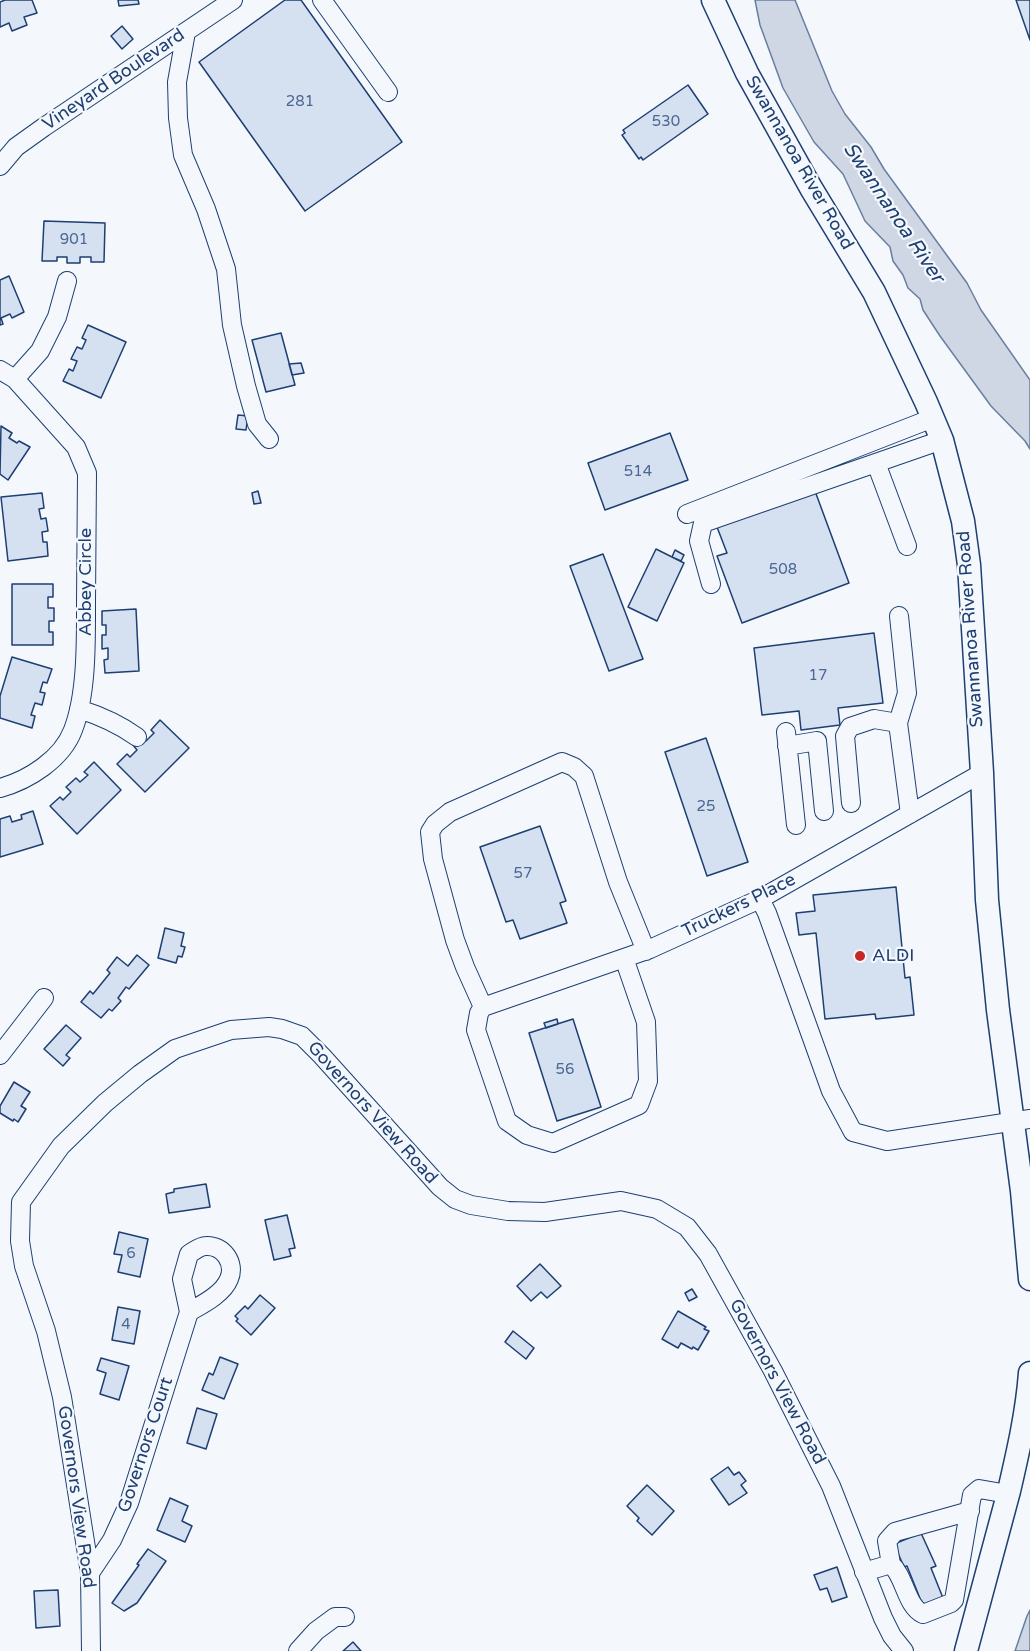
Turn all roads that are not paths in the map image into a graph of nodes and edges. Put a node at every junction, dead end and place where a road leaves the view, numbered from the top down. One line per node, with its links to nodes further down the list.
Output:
1 (233, 0): 4 (street, Vineyard Boulevard)
2 (322, 0): 5 (street)
3 (713, 0): 9 (main road, Swannanoa River Road)
4 (186, 32): 6 (street, Vineyard Boulevard); 10 (street)
5 (388, 92)
6 (0, 166)
7 (67, 281): 8 (street)
8 (8, 374): 17 (street, Abbey Circle)
9 (933, 418): 11 (main road, Swannanoa River Road); 13 (street)
10 (270, 439)
11 (942, 440): 12 (street); 22 (main road, Swannanoa River Road)
12 (876, 463): 14 (street); 15 (street)
13 (687, 513)
14 (907, 546)
15 (711, 584)
16 (899, 616): 18 (street)
17 (79, 709): 20 (street); 23 (street, Abbey Circle)
18 (898, 723): 19 (street); 26 (street)
19 (845, 736): 21 (street); 24 (street)
20 (137, 737)
21 (817, 741): 25 (street); 27 (street)
22 (982, 773): 26 (street, Truckers Place); 34 (main road, Swannanoa River Road)
23 (0, 788)
24 (851, 803)
25 (824, 811)
26 (910, 814): 28 (street, Truckers Place)
27 (796, 825)
28 (760, 899): 29 (street, Truckers Place); 34 (street)
29 (646, 951): 30 (street, Truckers Place); 32 (street)
30 (624, 958): 32 (street, Truckers Place); 32 (street)
31 (44, 998): 33 (street)
32 (483, 1007)
33 (0, 1055)
34 (1021, 1120): 35 (main road, Swannanoa River Road)
35 (1030, 1279)
36 (189, 1312): 42 (street, Governors Court)
37 (1030, 1373): 38 (main road)
38 (1008, 1494): 39 (street); 47 (main road)
39 (970, 1511): 40 (street); 40 (street)
40 (891, 1564): 41 (street)
41 (864, 1572): 42 (street, Governors View Road); 46 (street, Governors View Road)
42 (90, 1573): 44 (street, Governors View Road)
43 (345, 1617): 45 (street)
44 (91, 1651)
45 (298, 1651)
46 (904, 1651)
47 (966, 1651)

